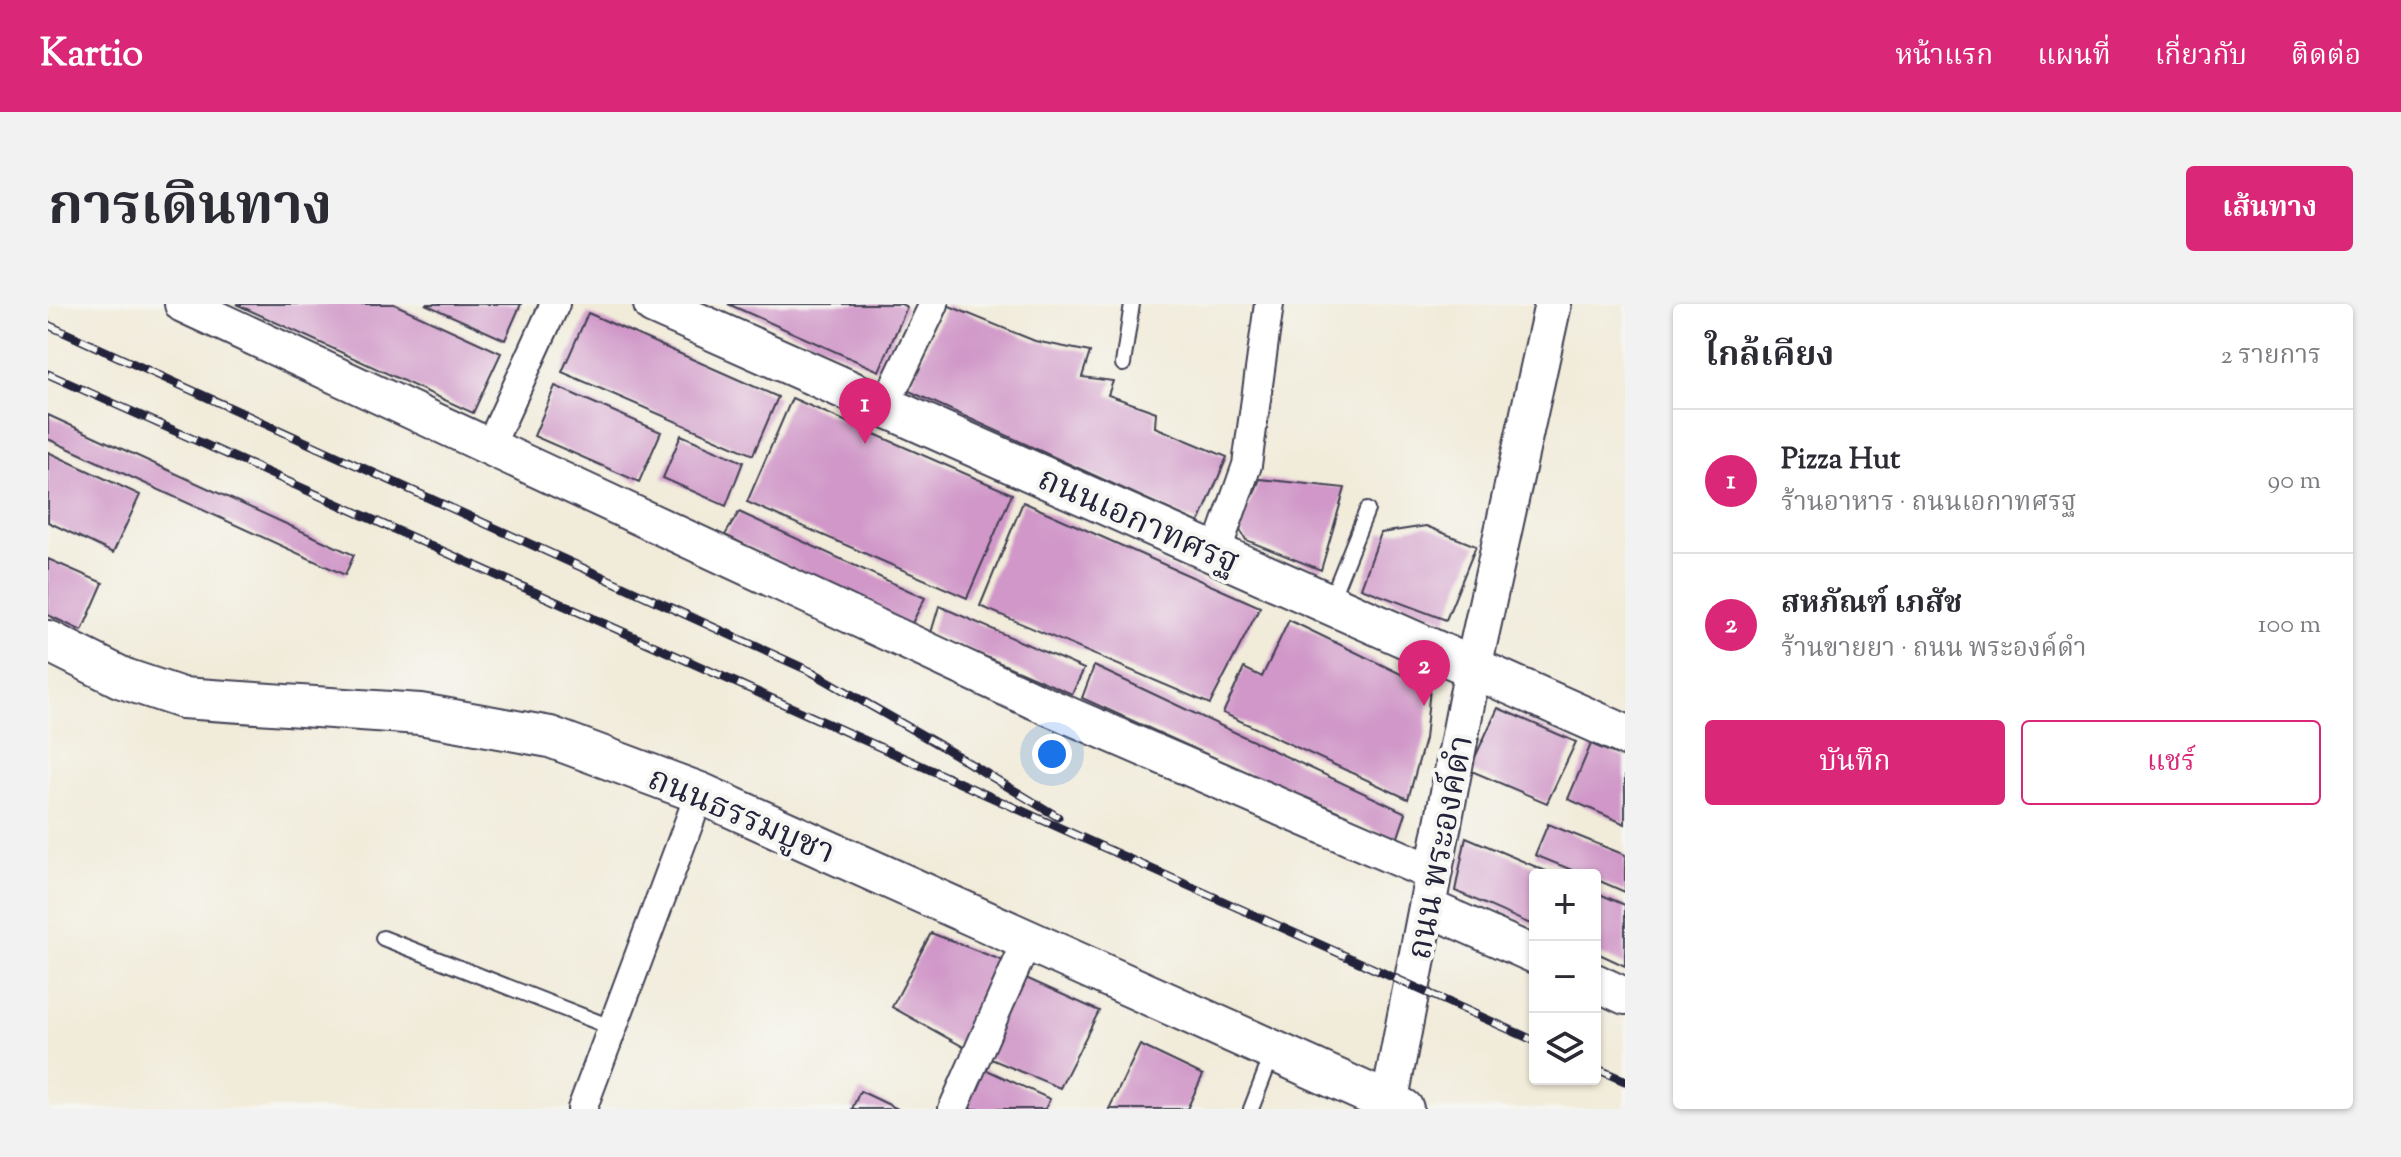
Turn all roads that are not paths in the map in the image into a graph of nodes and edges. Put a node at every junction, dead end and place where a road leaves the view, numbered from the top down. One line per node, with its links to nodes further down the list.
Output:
1 (183, 304): 11 (street)
2 (555, 304): 11 (street)
3 (654, 304): 8 (main road, ถนนเอกาทศรฐ)
4 (934, 304): 10 (street)
5 (1132, 304): 9 (lane)
6 (1269, 304): 13 (street)
7 (1553, 304): 16 (street, ถนน พระองค์ดำ)
8 (702, 314): 10 (main road, ถนนเอกาทศรฐ)
9 (1123, 364)
10 (885, 406): 13 (main road, ถนนเอกาทศรฐ)
11 (489, 448): 19 (street)
12 (1367, 510): 14 (lane)
13 (1216, 553): 14 (main road, ถนนเอกาทศรฐ)
14 (1330, 604): 16 (main road, ถนนเอกาทศรฐ)
15 (48, 641): 18 (main road, ถนนธรรมบูชา)
16 (1473, 668): 17 (main road, ถนนเอกาทศรฐ); 19 (street, ถนน พระองค์ดำ)
17 (1625, 735)
18 (700, 793): 21 (main road, ถนนธรรมบูชา); 25 (street)
19 (1430, 890): 22 (street); 27 (street, ถนน พระองค์ดำ)
20 (383, 938): 25 (lane)
21 (1028, 939): 26 (main road, ถนนธรรมบูชา); 29 (street)
22 (1529, 951)
23 (1601, 985): 24 (street)
24 (1625, 996)
25 (613, 1028): 28 (street)
26 (1274, 1051): 27 (main road, ถนนธรรมบูชา); 30 (lane)
27 (1394, 1107)
28 (582, 1109)
29 (953, 1109)
30 (1251, 1109)

